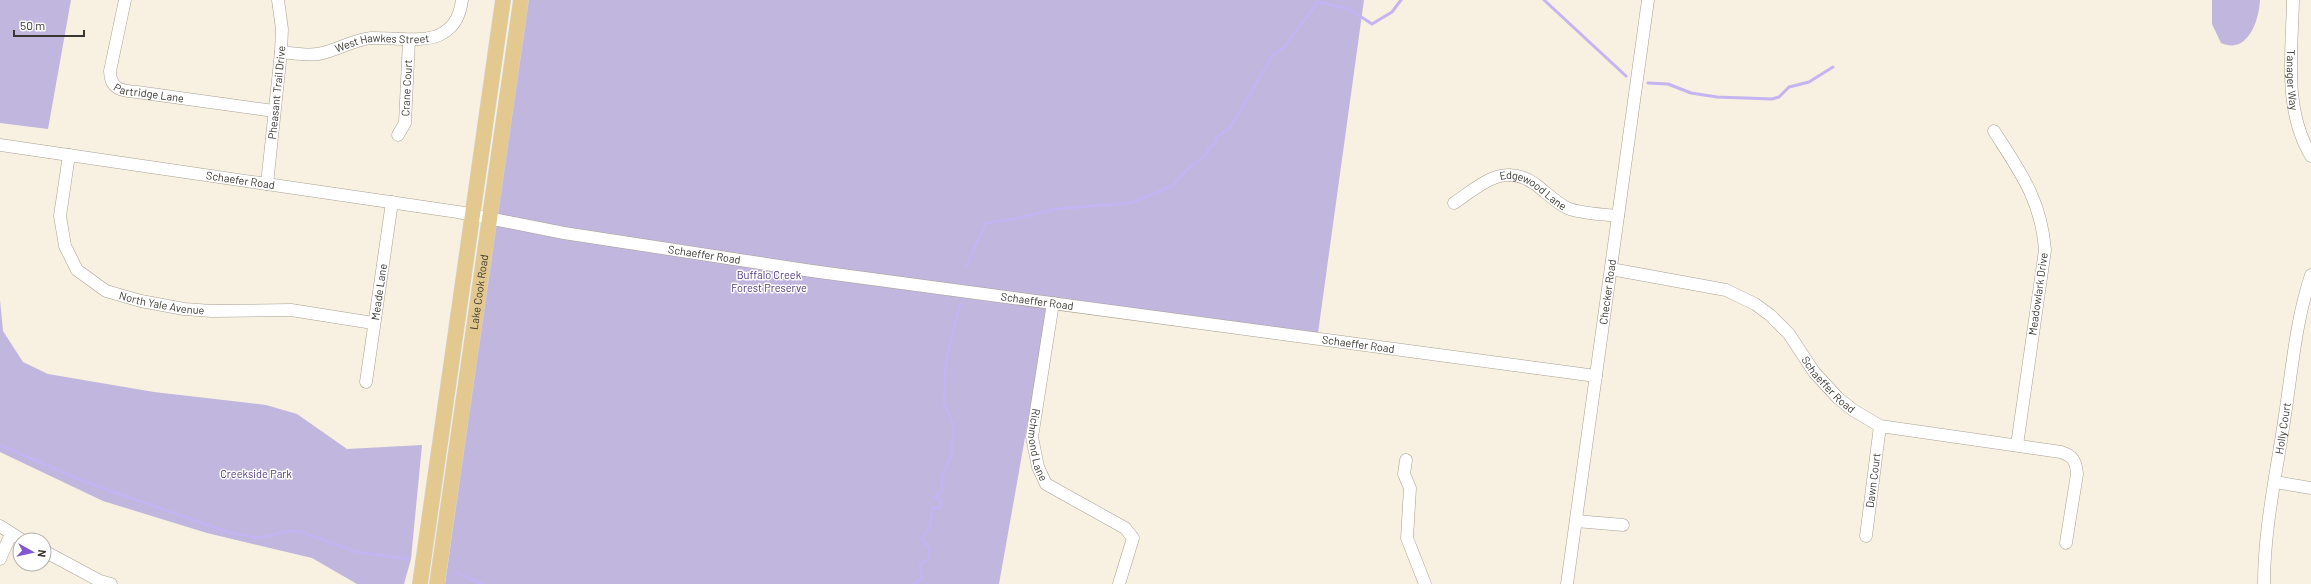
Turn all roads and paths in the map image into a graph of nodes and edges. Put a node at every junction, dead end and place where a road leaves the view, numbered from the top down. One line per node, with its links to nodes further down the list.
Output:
1 (125, 0): 10 (street, Partridge Lane)
2 (278, 0): 9 (street, Pheasant Trail Drive)
3 (462, 0): 8 (street, West Hawkes Street)
4 (503, 0): 19 (main road, Lake Cook Road)
5 (521, 0): 19 (main road, Lake Cook Road)
6 (1648, 0): 20 (street, Checker Road)
7 (2293, 0): 15 (street, Tanager Way)
8 (409, 40): 9 (street, West Hawkes Street); 12 (street, Crane Court)
9 (281, 52): 10 (street, Pheasant Trail Drive)
10 (274, 111): 16 (street, Pheasant Trail Drive)
11 (1994, 131): 28 (street, Meadowlark Drive)
12 (398, 135)
13 (0, 145): 14 (street, Schaefer Road)
14 (69, 155): 16 (street, Schaefer Road); 24 (street, North Yale Avenue)
15 (2311, 156)
16 (267, 184): 17 (street, Schaefer Road)
17 (392, 202): 19 (street, Schaefer Road); 24 (street, Meade Lane)
18 (1454, 203): 20 (street, Edgewood Lane)
19 (480, 216): 23 (street, Schaeffer Road); 41 (main road, Lake Cook Road); 42 (main road, Lake Cook Road)
20 (1618, 216): 21 (street, Checker Road)
21 (1611, 269): 25 (street, Checker Road); 27 (street, Schaeffer Road)
22 (2311, 275): 30 (street, Holly Court)
23 (1053, 303): 25 (street, Schaeffer Road); 43 (street, Richmond Lane)
24 (373, 323): 26 (street, Meade Lane)
25 (1596, 376): 32 (street, Checker Road)
26 (366, 382)
27 (1880, 426): 28 (street, Schaeffer Road); 36 (street, Dawn Court)
28 (2017, 445): 37 (street, Schaeffer Road)
29 (1406, 460): 44 (street)
30 (2275, 482): 31 (street); 46 (street, Holly Court)
31 (2311, 488)
32 (1576, 521): 34 (street); 45 (street, Checker Road)
33 (0, 526): 35 (street)
34 (1622, 526)
35 (11, 534): 39 (street)
36 (1866, 536)
37 (2066, 543)
38 (52, 556): 40 (street)
39 (0, 559)
40 (111, 584)
41 (420, 584)
42 (437, 584)
43 (1119, 584)
44 (1425, 584)
45 (1567, 584)
46 (2264, 584)

